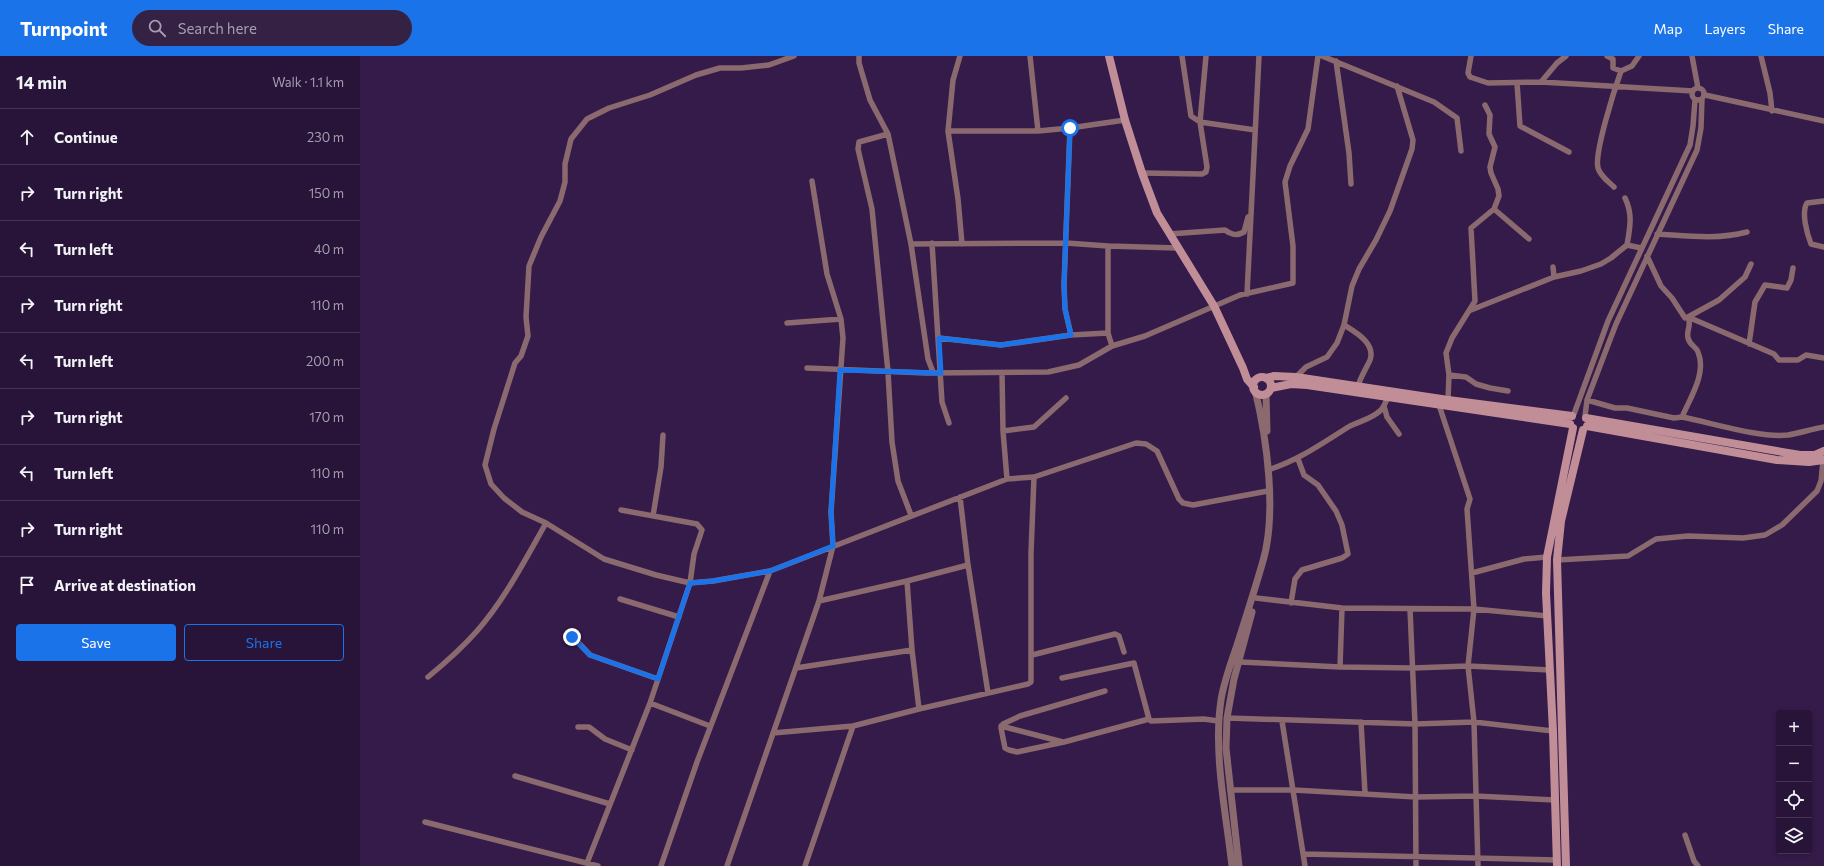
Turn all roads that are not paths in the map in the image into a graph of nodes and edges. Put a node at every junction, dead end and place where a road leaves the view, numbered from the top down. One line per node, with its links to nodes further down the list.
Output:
1 (794, 56): 116 (street)
2 (859, 56): 35 (street)
3 (960, 56): 33 (street)
4 (1030, 56): 34 (street)
5 (1109, 56): 28 (main road)
6 (1182, 56): 30 (street)
7 (1206, 56): 30 (street)
8 (1259, 56): 32 (street)
9 (1318, 56): 64 (street)
10 (1322, 56): 17 (street)
11 (1471, 56): 20 (street)
12 (1566, 56): 19 (street)
13 (1607, 56): 18 (street)
14 (1639, 56): 18 (street)
15 (1692, 56): 23 (street)
16 (1761, 56): 27 (street)
17 (1336, 62): 21 (street); 40 (street)
18 (1621, 71): 22 (street)
19 (1541, 82): 20 (street); 22 (street)
20 (1517, 84): 37 (street)
21 (1397, 86): 36 (street); 70 (street)
22 (1615, 88): 23 (street); 41 (street)
23 (1695, 90): 24 (street); 25 (street)
24 (1703, 97): 25 (street); 27 (street); 48 (street)
25 (1695, 100): 57 (street)
26 (1485, 105): 45 (street)
27 (1772, 111): 29 (street)
28 (1125, 120): 31 (street); 38 (main road)
29 (1824, 121)
30 (1200, 122): 32 (street); 38 (street)
31 (1070, 128): 34 (street); 51 (street)
32 (1255, 130): 44 (street)
33 (948, 131): 34 (street); 53 (street)
34 (1038, 131)
35 (888, 134): 52 (street); 80 (street)
36 (1461, 151)
37 (1568, 152)
38 (1142, 173): 47 (main road)
39 (812, 181): 68 (street)
40 (1351, 184)
41 (1614, 188)
42 (1625, 198): 54 (street)
43 (1824, 201): 58 (street)
44 (1251, 204): 47 (street); 64 (street)
45 (1494, 209): 49 (street); 66 (street)
46 (1747, 232): 48 (street)
47 (1169, 234): 56 (main road)
48 (1657, 234): 59 (street)
49 (1529, 239)
50 (932, 243): 52 (street); 53 (street); 73 (street)
51 (1066, 243): 53 (street); 55 (street); 72 (street)
52 (911, 244): 81 (street)
53 (962, 244)
54 (1627, 245): 57 (street); 63 (street)
55 (1108, 246): 56 (street); 71 (street)
56 (1177, 248): 65 (main road)
57 (1641, 248): 98 (street)
58 (1824, 248)
59 (1647, 256): 67 (street); 94 (street)
60 (1751, 264): 67 (street)
61 (1553, 267): 63 (street)
62 (1793, 268): 74 (street)
63 (1554, 277): 66 (street)
64 (1248, 294): 65 (street)
65 (1214, 306): 75 (street); 78 (main road)
66 (1471, 310): 84 (street)
67 (1688, 317): 74 (street); 97 (street)
68 (841, 319): 69 (street); 79 (street)
69 (787, 323)
70 (1344, 325): 85 (street); 87 (street)
71 (1108, 333): 72 (street); 75 (street)
72 (1071, 335): 73 (street)
73 (939, 338): 82 (street)
74 (1749, 344): 76 (street)
75 (1112, 346): 83 (street)
76 (1824, 358)
77 (806, 368): 79 (street)
78 (1243, 368): 86 (main road); 88 (main road)
79 (840, 370): 80 (street); 117 (street)
80 (888, 372): 81 (street); 114 (street)
81 (933, 372): 82 (street)
82 (941, 373): 83 (street); 100 (street)
83 (1002, 373): 102 (street)
84 (1449, 375): 90 (street); 93 (street)
85 (1296, 377): 86 (main road); 87 (main road)
86 (1262, 378): 88 (main road); 89 (main road)
87 (1358, 386): 93 (main road)
88 (1254, 389): 89 (main road); 111 (street)
89 (1268, 391): 91 (main road); 108 (street)
90 (1508, 391)
91 (1388, 397): 95 (main road); 96 (street)
92 (1066, 398): 102 (street)
93 (1448, 400): 98 (main road)
94 (1587, 400): 97 (street); 99 (street)
95 (1439, 405): 98 (main road); 122 (street)
96 (1384, 406): 103 (street); 106 (street)
97 (1682, 417): 101 (street)
98 (1572, 420): 99 (main road); 99 (main road); 118 (main road)
99 (1585, 422): 105 (main road); 107 (main road); 119 (main road)
100 (949, 423)
101 (1824, 427)
102 (1003, 431): 110 (street)
103 (1399, 434)
104 (663, 435): 115 (street)
105 (1824, 452)
106 (1298, 459): 108 (street); 128 (street)
107 (1824, 460): 119 (street)
108 (1271, 469): 125 (street)
109 (1034, 477): 110 (street); 111 (street); 137 (street)
110 (1007, 479): 112 (street)
111 (1268, 491): 153 (street)
112 (960, 497): 114 (street); 120 (street)
113 (621, 510): 115 (street)
114 (911, 515): 117 (street)
115 (653, 516): 124 (street)
116 (546, 523): 124 (street); 144 (street)
117 (833, 546): 121 (street); 127 (street)
118 (1547, 557): 122 (street); 132 (main road)
119 (1557, 560): 190 (main road)
120 (968, 565): 123 (street); 148 (street)
121 (770, 571): 124 (street); 158 (street)
122 (1472, 573): 131 (street)
123 (907, 581): 127 (street); 135 (street)
124 (690, 583): 133 (street)
125 (1256, 598): 128 (street); 138 (street)
126 (620, 599): 133 (street)
127 (819, 601): 141 (street)
128 (1291, 603): 129 (street)
129 (1342, 608): 130 (street); 140 (street)
130 (1410, 609): 131 (street); 142 (street)
131 (1474, 609): 132 (street); 139 (street)
132 (1548, 616): 143 (main road)
133 (679, 617): 146 (street)
134 (572, 637): 146 (street)
135 (912, 650): 141 (street); 150 (street)
136 (1124, 652): 137 (street)
137 (1032, 656): 148 (street)
138 (1240, 662): 140 (street); 151 (street)
139 (1468, 666): 142 (street); 143 (street); 156 (street)
140 (1340, 667): 142 (street)
141 (796, 668): 163 (street)
142 (1413, 668): 157 (street)
143 (1550, 670): 162 (main road)
144 (428, 677)
145 (1062, 678): 152 (street)
146 (658, 679): 149 (street)
147 (1105, 692): 160 (street)
148 (988, 693): 150 (street)
149 (650, 703): 158 (street); 165 (street)
150 (919, 709): 159 (street)
151 (1227, 718): 154 (street); 167 (street)
152 (1149, 719): 153 (street); 164 (street)
153 (1218, 721): 185 (street)
154 (1282, 721): 155 (street); 168 (street)
155 (1361, 722): 157 (street); 169 (street)
156 (1474, 722): 157 (street); 162 (street); 170 (street)
157 (1415, 724): 171 (street)
158 (710, 726): 182 (street)
159 (853, 726): 163 (street); 184 (street)
160 (1001, 726): 164 (street); 164 (street)
161 (578, 727): 165 (street)
162 (1553, 730): 172 (main road)
163 (773, 733): 183 (street)
164 (1064, 742)
165 (632, 750): 173 (street)
166 (514, 776): 173 (street)
167 (1230, 790): 168 (street); 186 (street)
168 (1294, 790): 169 (street); 176 (street)
169 (1365, 793): 171 (street)
170 (1475, 796): 171 (street); 172 (street); 178 (street)
171 (1416, 797): 177 (street)
172 (1556, 800): 180 (main road)
173 (610, 804): 179 (street)
174 (426, 822): 179 (street)
175 (1685, 835): 191 (street)
176 (1304, 854): 177 (street); 187 (street)
177 (1415, 856): 178 (street); 188 (street)
178 (1478, 857): 180 (street); 189 (street)
179 (587, 863): 181 (street)
180 (1557, 863)
181 (598, 866)
182 (661, 866)
183 (727, 866)
184 (805, 866)
185 (1232, 866)
186 (1239, 866)
187 (1305, 866)
188 (1416, 866)
189 (1478, 866)
190 (1566, 866)
191 (1698, 866)

